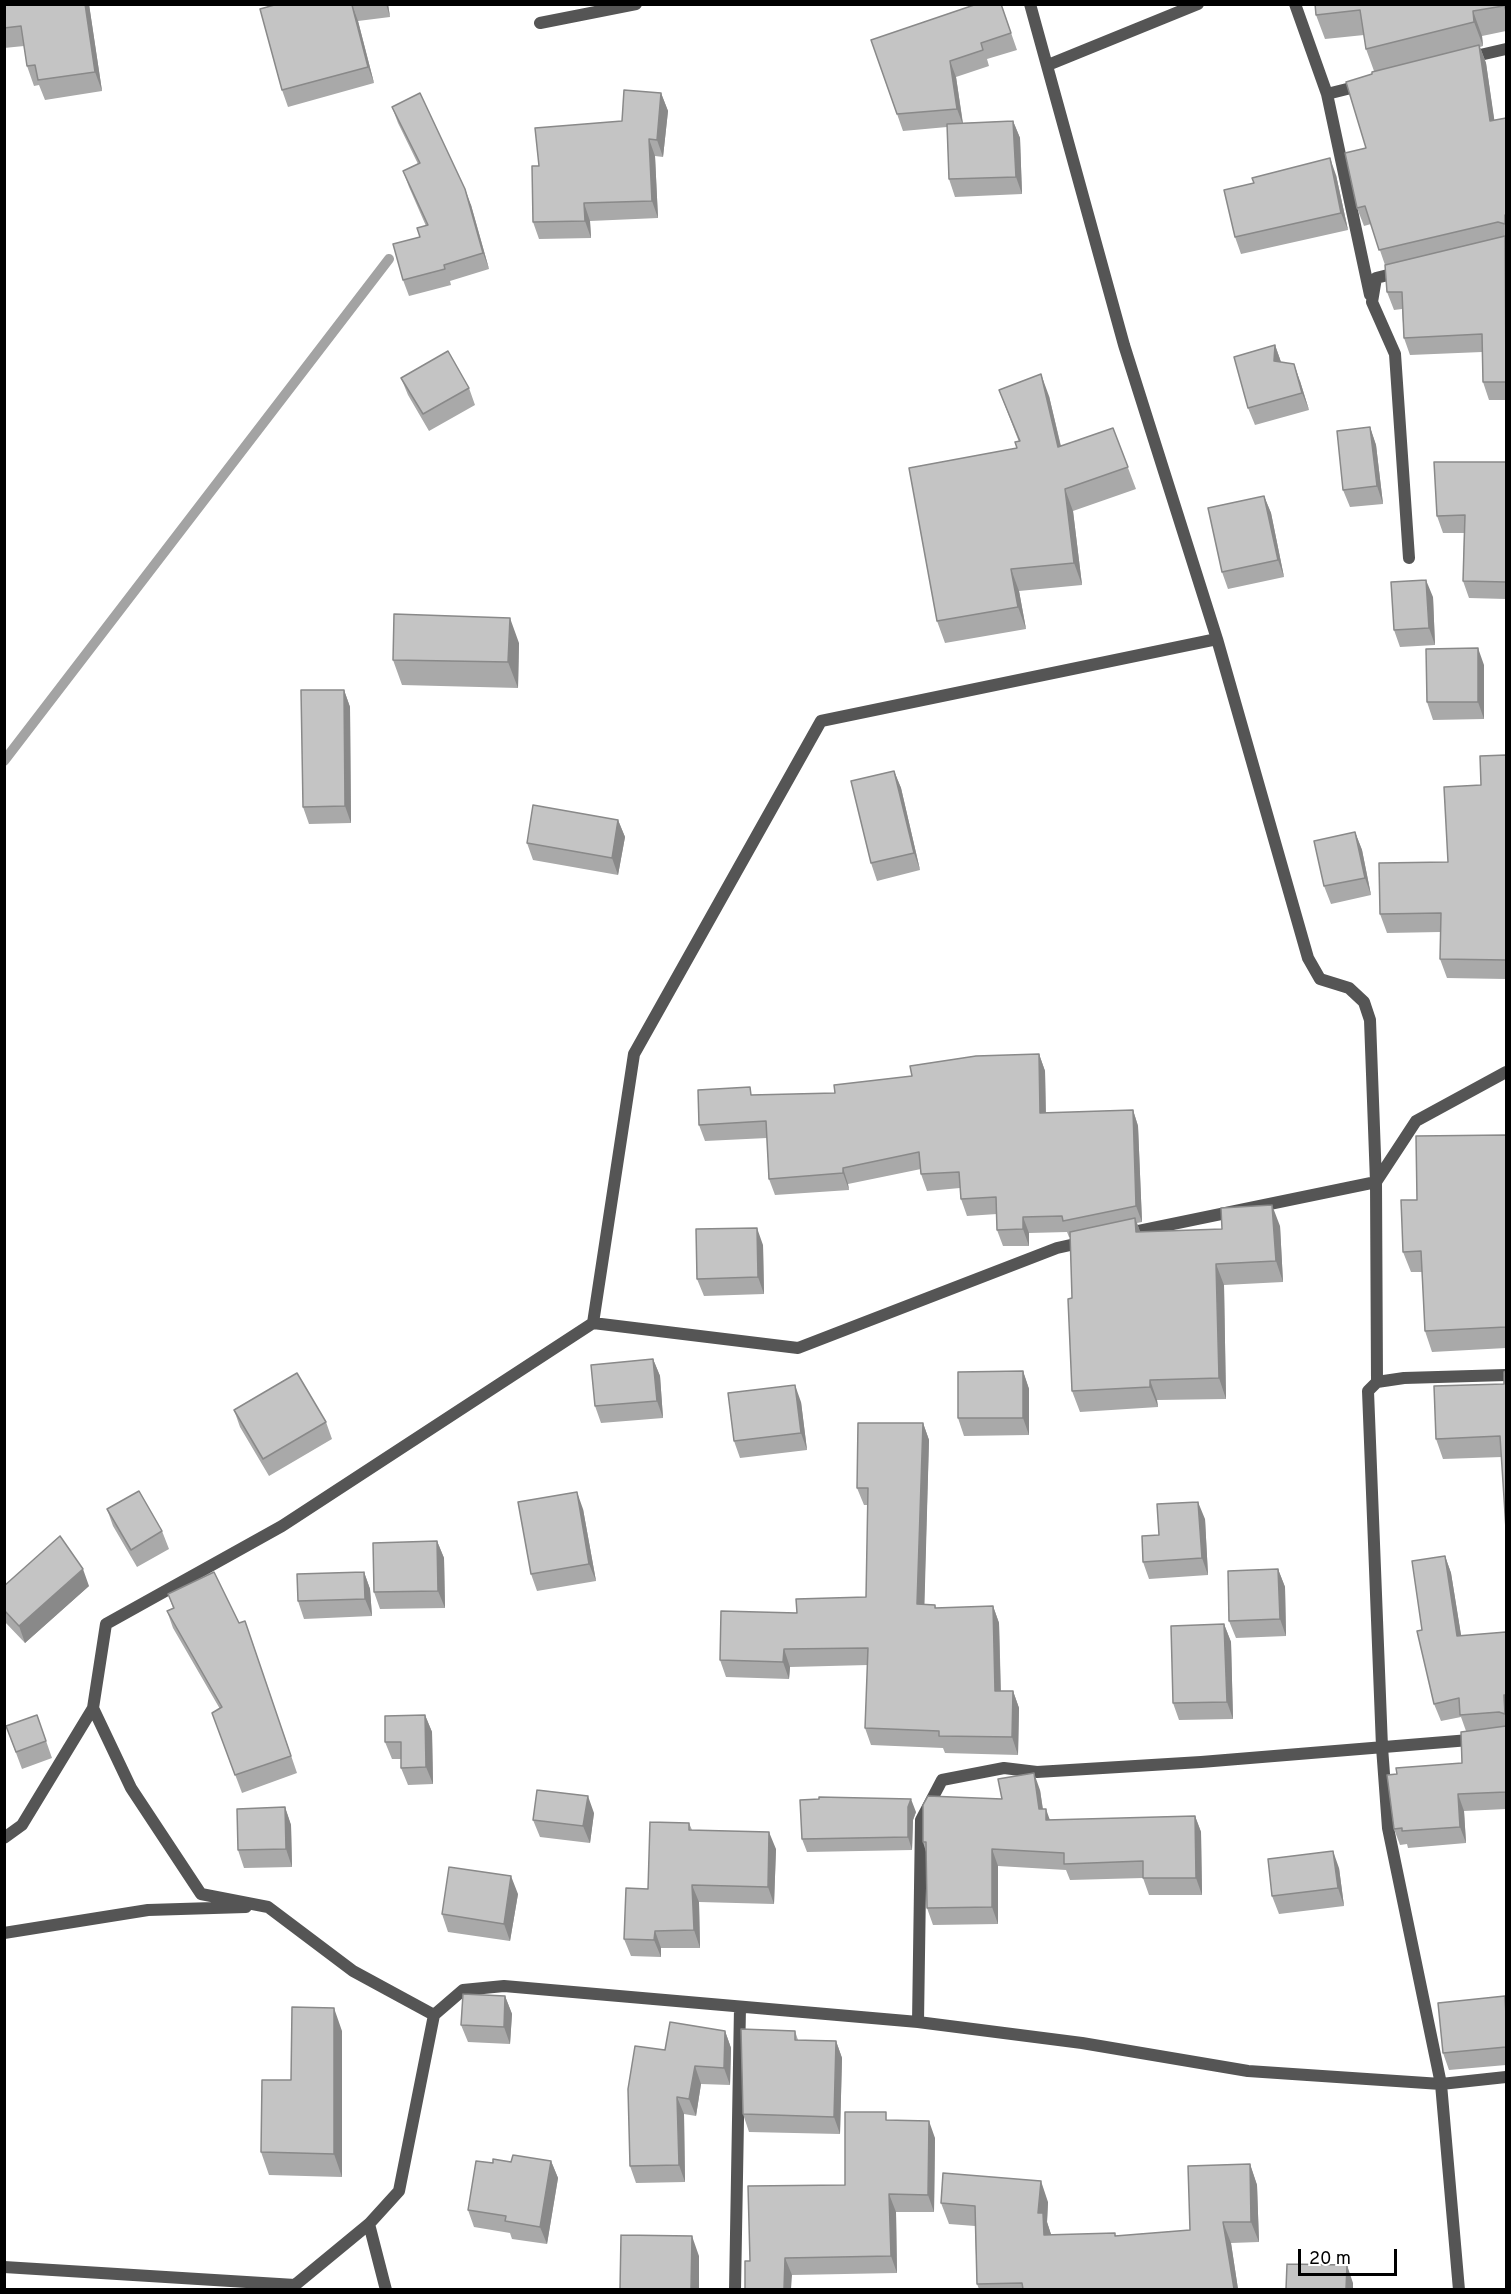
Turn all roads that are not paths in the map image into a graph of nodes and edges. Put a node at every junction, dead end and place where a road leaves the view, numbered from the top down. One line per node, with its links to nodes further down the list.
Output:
1 (636, 4): 5 (street)
2 (1030, 4): 8 (street)
3 (1198, 4): 8 (street)
4 (1295, 4): 10 (street)
5 (540, 23)
6 (1506, 48): 7 (street)
7 (1450, 63)
8 (1048, 65): 14 (street)
9 (1372, 83): 10 (street)
10 (1327, 94): 12 (street)
11 (1409, 270): 12 (street)
12 (1372, 302): 13 (street)
13 (1408, 558)
14 (1216, 639): 16 (street); 19 (street)
15 (1506, 1072): 16 (street)
16 (1376, 1182): 17 (street); 21 (street)
17 (1114, 1236)
18 (1091, 1240): 19 (street)
19 (593, 1323): 22 (street)
20 (1506, 1375): 21 (street)
21 (1377, 1382): 24 (street)
22 (93, 1708): 25 (street); 26 (street)
23 (1506, 1737): 24 (street)
24 (1382, 1748): 30 (street); 32 (street)
25 (4, 1838)
26 (268, 1907): 27 (street); 29 (street)
27 (4, 1933)
28 (740, 2007): 29 (street); 30 (street); 36 (street)
29 (434, 2015): 33 (street)
30 (918, 2022): 32 (street)
31 (1506, 2077): 32 (street)
32 (1441, 2084): 37 (street)
33 (369, 2224): 34 (street); 35 (street)
34 (4, 2267)
35 (386, 2289)
36 (735, 2289)
37 (1459, 2289)

